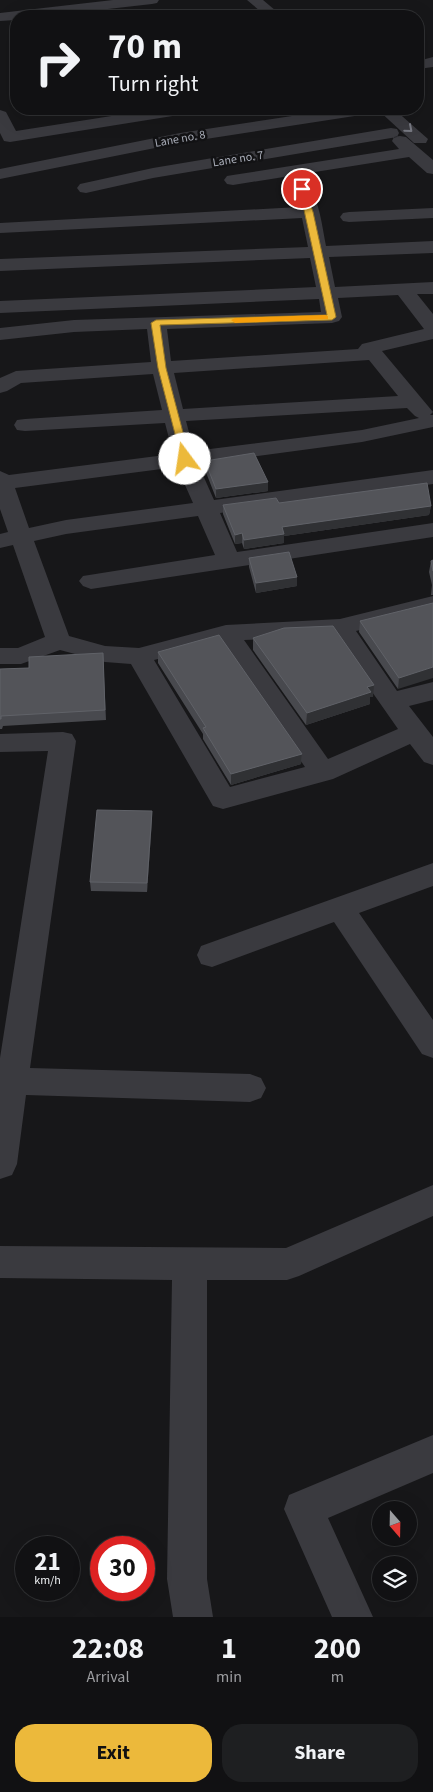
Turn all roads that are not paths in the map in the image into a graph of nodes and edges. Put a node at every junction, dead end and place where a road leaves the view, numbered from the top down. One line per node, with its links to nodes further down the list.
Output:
1 (254, 0): 6 (street)
2 (145, 1): 4 (street)
3 (240, 5): 5 (street)
4 (77, 10)
5 (245, 10)
6 (267, 10)
7 (148, 115): 11 (street)
8 (324, 115): 16 (street, Lane no. 8)
9 (368, 115): 12 (street)
10 (392, 115): 13 (street, one-way to 13)
11 (0, 116)
12 (391, 133): 14 (street); 18 (street, Lane no. 7)
13 (433, 150)
14 (412, 152): 15 (street); 17 (street)
15 (433, 169)
16 (0, 174)
17 (233, 180)
18 (86, 188)
19 (302, 189): 20 (street)
20 (310, 212): 23 (street); 25 (street)
21 (433, 212): 22 (street)
22 (349, 217)
23 (0, 228)
24 (433, 246): 25 (street)
25 (318, 251): 26 (street); 29 (street)
26 (0, 265)
27 (433, 288): 28 (street)
28 (404, 290): 29 (street); 32 (street)
29 (326, 292): 30 (street); 31 (street)
30 (0, 308)
31 (156, 323): 33 (street); 36 (street)
32 (433, 327)
33 (0, 334)
34 (433, 334): 35 (street)
35 (369, 348): 36 (street); 38 (street)
36 (162, 368): 37 (street); 39 (street)
37 (0, 387)
38 (413, 401): 39 (street); 40 (street)
39 (175, 416): 41 (street); 42 (street)
40 (432, 422): 42 (street)
41 (24, 425)
42 (185, 459): 44 (street); 45 (street)
43 (433, 476): 45 (street)
44 (1, 481): 47 (street)
45 (206, 508): 47 (street); 48 (street)
46 (433, 530): 48 (street)
47 (11, 538): 53 (street)
48 (229, 560): 49 (street)
49 (91, 581)
50 (433, 604): 51 (street)
51 (340, 627): 52 (street); 57 (street)
52 (226, 632): 55 (street); 61 (street)
53 (59, 641): 54 (street); 55 (street)
54 (0, 656)
55 (139, 656): 61 (street)
56 (433, 691): 57 (street)
57 (391, 702): 58 (street)
58 (414, 732): 60 (street); 61 (street)
59 (0, 743): 66 (street)
60 (433, 755)
61 (323, 772)
62 (433, 874): 63 (street)
63 (340, 908): 64 (street); 65 (street)
64 (212, 955)
65 (433, 1045)
66 (12, 1081): 67 (street); 68 (street)
67 (250, 1088)
68 (0, 1164)
69 (433, 1200): 71 (street)
70 (0, 1262): 71 (street)
71 (190, 1263): 73 (street)
72 (433, 1454): 74 (street)
73 (193, 1617)
74 (353, 1617)

